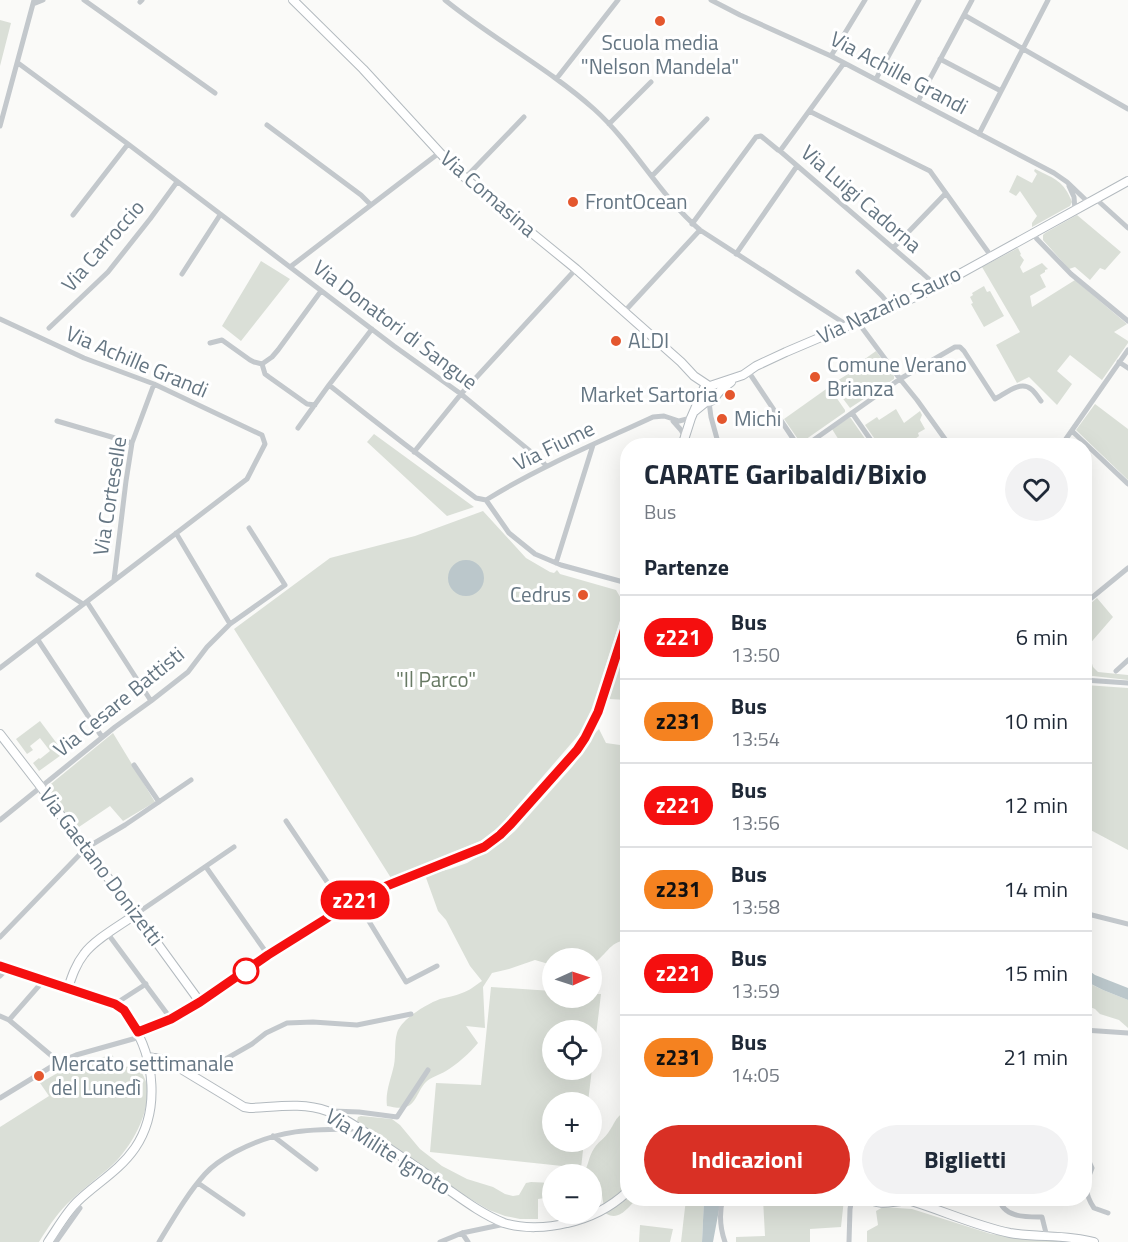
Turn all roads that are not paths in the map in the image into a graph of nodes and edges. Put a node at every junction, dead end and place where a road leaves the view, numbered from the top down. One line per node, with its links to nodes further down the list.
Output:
1 (44, 0): 11 (street)
2 (84, 0): 22 (street)
3 (293, 0): 34 (street, Via Comasina)
4 (446, 0): 18 (street)
5 (618, 0): 18 (street)
6 (711, 0): 14 (street, Via Achille Grandi)
7 (865, 0): 14 (street)
8 (919, 0): 19 (street)
9 (972, 0): 12 (street)
10 (1048, 0): 13 (street)
11 (34, 2): 16 (street)
12 (964, 15): 13 (street); 15 (street)
13 (1023, 50): 21 (street); 24 (street)
14 (831, 56): 17 (street, Via Achille Grandi)
15 (940, 58): 21 (street); 23 (street)
16 (18, 63): 30 (street); 32 (street, Via Donatori di Sangue)
17 (844, 63): 19 (street, Via Achille Grandi); 25 (street)
18 (557, 78): 28 (street)
19 (876, 79): 23 (street, Via Achille Grandi)
20 (651, 82): 28 (street)
21 (1001, 91): 31 (street)
22 (215, 93)
23 (918, 101): 31 (street, Via Achille Grandi)
24 (1128, 109)
25 (809, 111): 33 (street); 41 (street)
26 (524, 117): 37 (street)
27 (707, 120): 36 (street)
28 (609, 124): 36 (street)
29 (267, 125): 43 (street)
30 (0, 126)
31 (979, 134): 40 (street, Via Achille Grandi)
32 (128, 144): 39 (street, Via Donatori di Sangue); 46 (street)
33 (780, 151): 35 (street, Via Luigi Cadorna); 47 (street, Via Luigi Cadorna)
34 (439, 153): 37 (street, Via Comasina); 43 (street)
35 (798, 166): 51 (street, Via Luigi Cadorna); 52 (street)
36 (652, 176): 47 (street)
37 (465, 178): 55 (street, Via Comasina)
38 (1128, 181): 42 (street, Via Nazario Sauro)
39 (177, 182): 45 (street, Via Donatori di Sangue); 66 (street, Via Carroccio)
40 (1067, 182): 42 (street, Via Achille Grandi); 44 (street)
41 (946, 193): 51 (street); 53 (street)
42 (1093, 201): 44 (street, Via Nazario Sauro); 48 (street, Via Achille Grandi)
43 (371, 205): 54 (street)
44 (1076, 210): 50 (street, Via Nazario Sauro)
45 (220, 214): 54 (street, Via Donatori di Sangue); 57 (street)
46 (73, 215)
47 (692, 224): 49 (street)
48 (1128, 228)
49 (700, 230): 52 (street); 61 (street)
50 (1033, 232): 53 (street, Via Nazario Sauro); 64 (street)
51 (893, 248): 58 (street, Via Luigi Cadorna)
52 (736, 254): 65 (street)
53 (991, 256): 58 (street, Via Nazario Sauro)
54 (290, 267): 59 (street, Via Donatori di Sangue)
55 (576, 269): 61 (street, Via Comasina); 77 (street)
56 (858, 272): 60 (street)
57 (182, 274)
58 (936, 287): 60 (street, Via Nazario Sauro)
59 (321, 291): 67 (street, Via Donatori di Sangue); 71 (street)
60 (891, 307): 63 (street, Via Nazario Sauro)
61 (624, 312): 78 (street, Via Comasina)
62 (0, 319): 75 (street, Via Achille Grandi)
63 (857, 321): 65 (street, Via Nazario Sauro); 74 (street)
64 (1128, 321)
65 (847, 325): 73 (street, Via Nazario Sauro)
66 (49, 328)
67 (372, 329): 76 (street); 77 (street, Via Donatori di Sangue)
68 (210, 343): 71 (street)
69 (1128, 350): 70 (street)
70 (1119, 362): 72 (street); 86 (street)
71 (262, 364): 80 (street)
72 (1128, 368)
73 (745, 373): 78 (street, Via Nazario Sauro); 78 (street); 89 (street)
74 (900, 379): 79 (street); 81 (street); 92 (street)
75 (154, 384): 95 (street, Via Corteselle); 103 (street, Via Achille Grandi)
76 (329, 385): 80 (street); 98 (street)
77 (461, 394): 98 (street); 99 (street, Via Donatori di Sangue)
78 (706, 394): 82 (street); 88 (street)
79 (1041, 401)
80 (315, 405): 85 (street)
81 (852, 412): 90 (street); 91 (street)
82 (692, 415): 83 (street, Via Fiume); 87 (street)
83 (672, 419): 87 (street); 96 (street, Via Fiume)
84 (57, 421): 95 (street)
85 (298, 428)
86 (1072, 430): 93 (street); 94 (street)
87 (685, 437)
88 (717, 438)
89 (792, 438)
90 (816, 438)
91 (870, 438)
92 (944, 438)
93 (1066, 438)
94 (1080, 438)
95 (132, 443): 107 (street, Via Corteselle)
96 (593, 445): 99 (street, Via Fiume); 104 (street)
97 (1092, 449): 100 (street)
98 (414, 452): 101 (street)
99 (546, 466): 101 (street, Via Fiume)
100 (1128, 483)
101 (486, 500): 104 (street)
102 (249, 528): 111 (street, Via Cesare Battisti)
103 (176, 533): 107 (street); 111 (street)
104 (556, 563): 108 (street)
105 (1128, 568): 109 (street)
106 (38, 575): 110 (street)
107 (114, 580): 110 (street)
108 (620, 580)
109 (1092, 597)
110 (85, 603): 112 (street); 119 (street)
111 (230, 624): 119 (street, Via Cesare Battisti)
112 (38, 640): 115 (street); 121 (street)
113 (620, 651): 131 (street)
114 (1128, 660): 116 (street)
115 (0, 668)
116 (1116, 671)
117 (1092, 681): 118 (street)
118 (1128, 684)
119 (151, 702): 121 (street, Via Cesare Battisti)
120 (0, 734): 124 (street, Via Gaetano Donizetti)
121 (102, 737): 124 (street, Via Cesare Battisti)
122 (134, 765): 125 (street)
123 (191, 780): 125 (street)
124 (41, 787): 126 (street, Via Cesare Battisti); 129 (street, Via Gaetano Donizetti)
125 (159, 802): 129 (street)
126 (0, 820)
127 (286, 821): 132 (street)
128 (234, 847): 130 (street)
129 (86, 848): 133 (street, Via Gaetano Donizetti); 137 (street)
130 (206, 867): 133 (street); 138 (street)
131 (356, 900): 132 (street); 140 (street)
132 (344, 907): 138 (street)
133 (136, 914): 136 (street); 146 (street, Via Gaetano Donizetti)
134 (1092, 915): 135 (street)
135 (1128, 924)
136 (108, 934): 144 (street); 145 (street)
137 (0, 937)
138 (268, 955): 146 (street)
139 (0, 966): 141 (street)
140 (437, 966)
141 (8, 968): 142 (street); 143 (street)
142 (0, 976)
143 (44, 980): 145 (street); 151 (street)
144 (146, 984): 147 (street); 150 (street)
145 (68, 988): 147 (street)
146 (200, 1002): 150 (street)
147 (115, 1004): 154 (street)
148 (411, 1014): 158 (street)
149 (0, 1016): 151 (street)
150 (171, 1019): 154 (street)
151 (9, 1020): 156 (street)
152 (1092, 1031): 153 (street)
153 (1128, 1033)
154 (139, 1035): 155 (street); 156 (street)
155 (147, 1057): 158 (street, Via Milite Ignoto); 166 (street)
156 (59, 1062): 159 (street)
157 (428, 1070): 160 (street)
158 (187, 1074): 160 (street, Via Milite Ignoto)
159 (0, 1098)
160 (327, 1111): 161 (street, Via Milite Ignoto)
161 (361, 1129): 162 (street); 174 (street, Via Milite Ignoto)
162 (273, 1136): 163 (street); 164 (street)
163 (316, 1168)
164 (198, 1183): 173 (street); 180 (street)
165 (620, 1197): 174 (street, Via Milite Ignoto)
166 (75, 1203): 178 (street); 179 (street)
167 (1092, 1205): 172 (street)
168 (722, 1206): 183 (street)
169 (851, 1206): 184 (street)
170 (926, 1206): 176 (street)
171 (1002, 1206): 176 (street)
172 (1108, 1213)
173 (243, 1214)
174 (507, 1223): 175 (street)
175 (462, 1233): 181 (street); 182 (street)
176 (1047, 1237): 177 (street)
177 (1061, 1239): 185 (street)
178 (48, 1242)
179 (56, 1242)
180 (159, 1242)
181 (440, 1242)
182 (468, 1242)
183 (725, 1242)
184 (849, 1242)
185 (1094, 1242)

